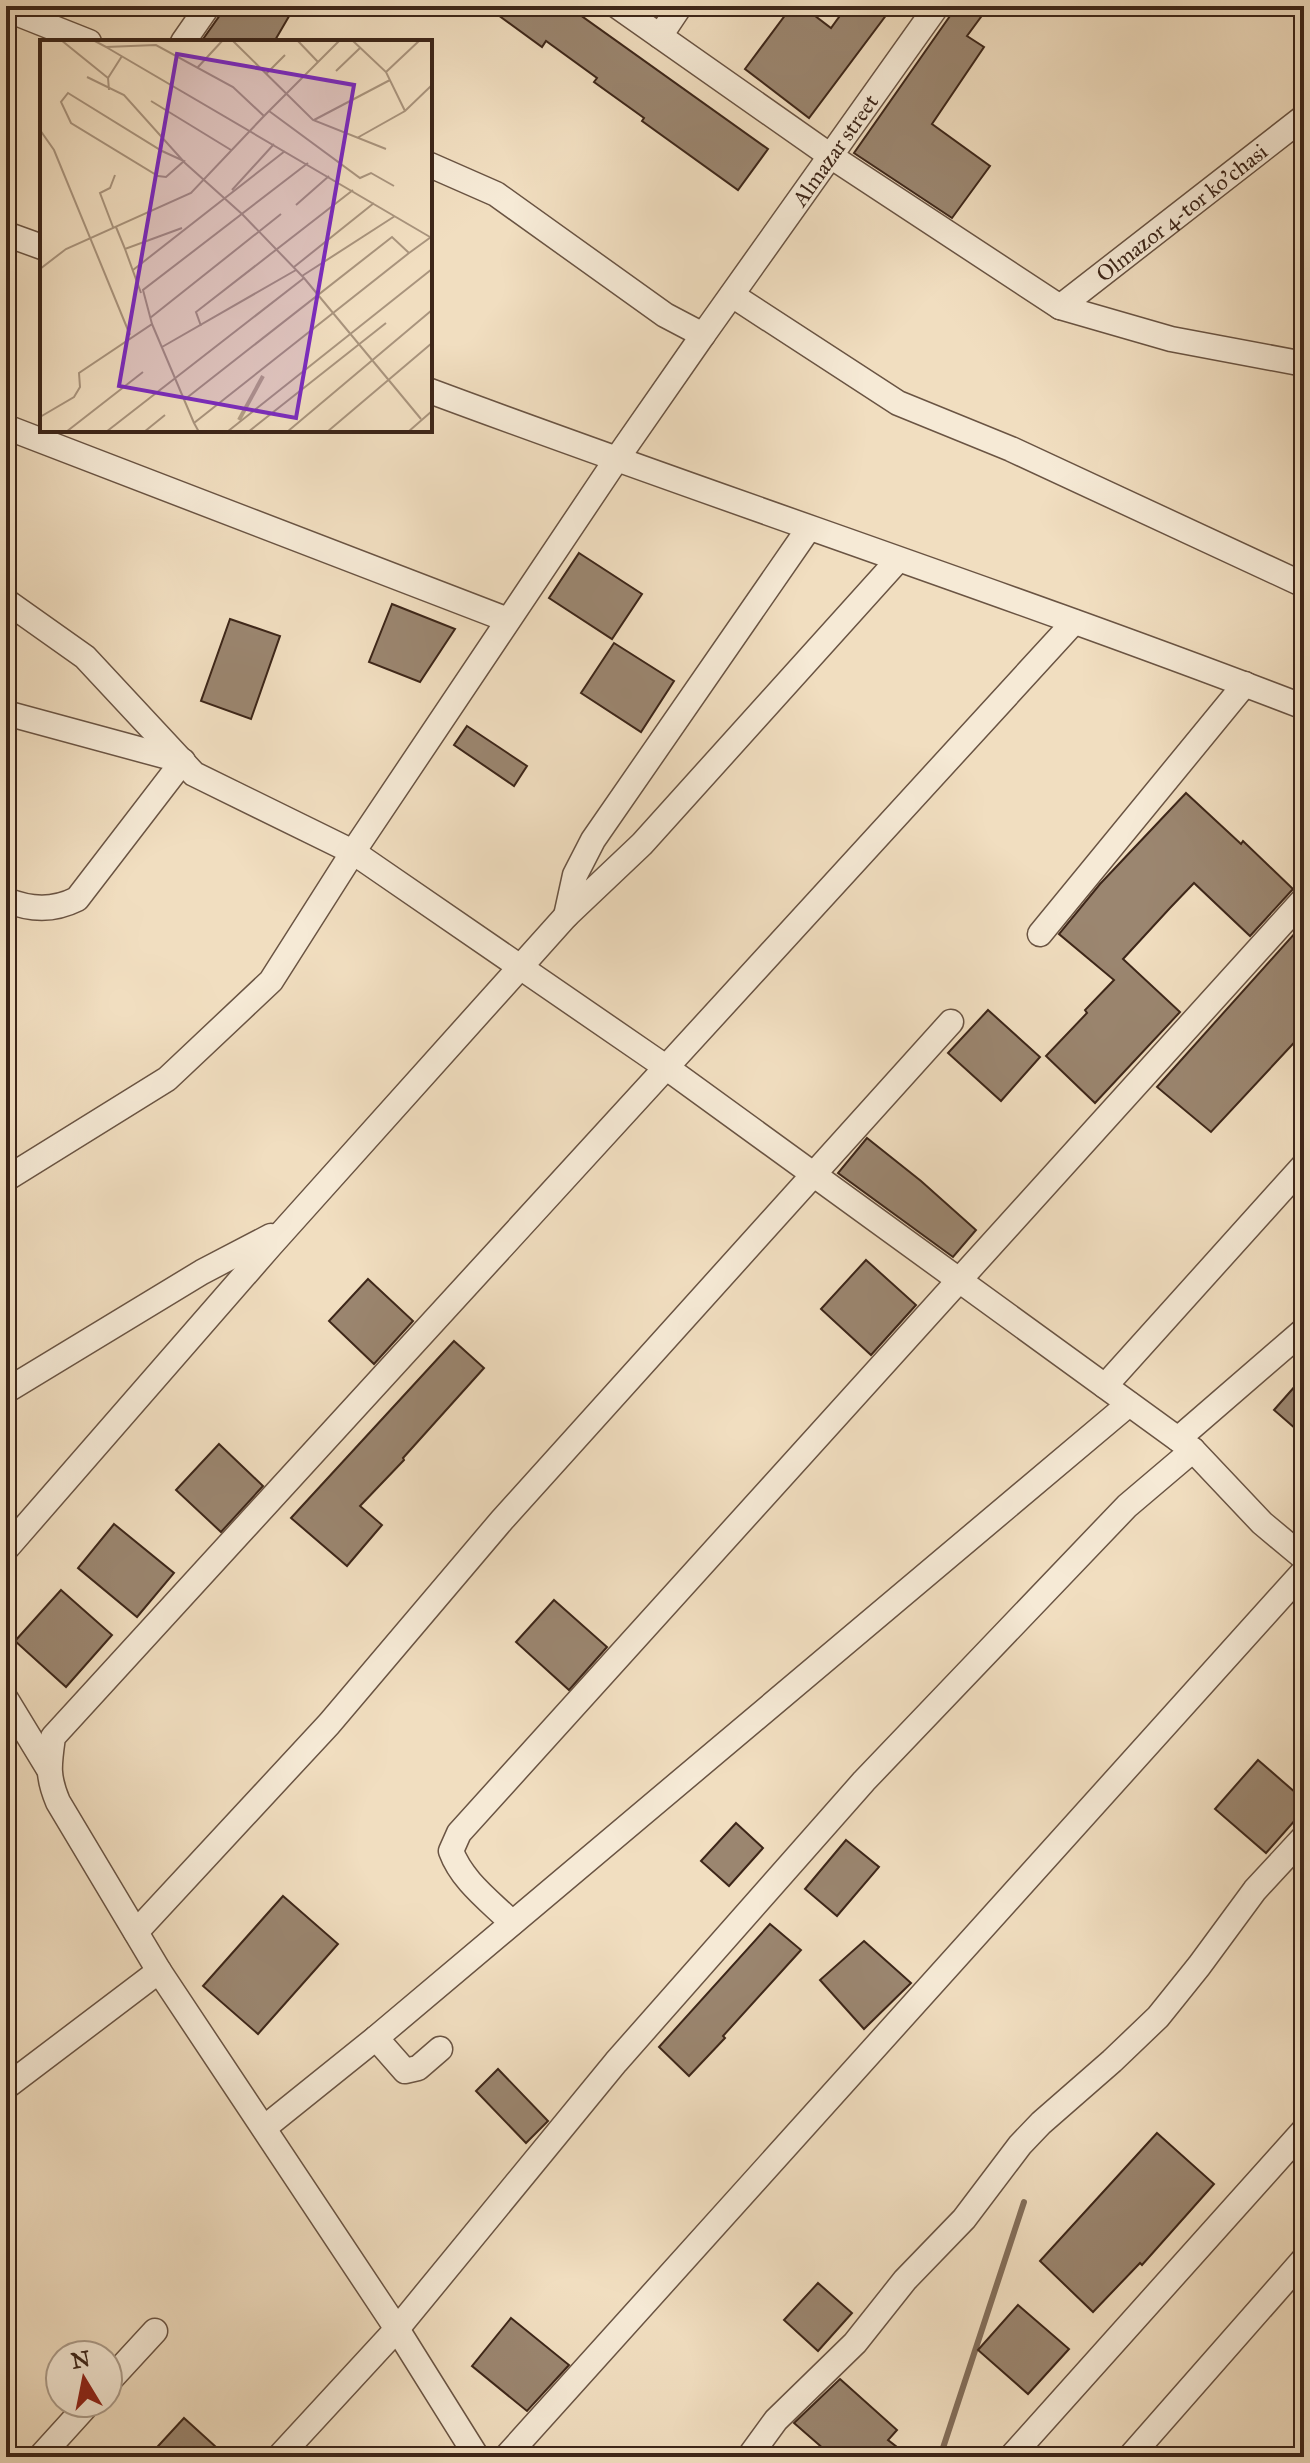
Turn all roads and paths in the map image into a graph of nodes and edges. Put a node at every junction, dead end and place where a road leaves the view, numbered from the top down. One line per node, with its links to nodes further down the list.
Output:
1 (208, 6): 8 (street)
2 (617, 6): 6 (street)
3 (680, 6): 6 (street)
4 (937, 6): 10 (street, Almazar street)
5 (6, 9): 7 (street)
6 (660, 36): 10 (street)
7 (84, 40)
8 (184, 40)
9 (1304, 117): 15 (street, Olmazor 4-tor ko'chasi)
10 (832, 157): 14 (street, Almazar street); 15 (street)
11 (432, 166): 16 (street)
12 (6, 234): 13 (street)
13 (40, 246)
14 (732, 295): 16 (street, Almazar street); 23 (street)
15 (1060, 307): 17 (street)
16 (703, 335): 20 (street, Almazar street)
17 (1304, 364)
18 (432, 392): 20 (street)
19 (6, 427): 25 (street)
20 (616, 460): 21 (street); 25 (street, Almazar street)
21 (809, 528): 22 (street); 34 (street)
22 (898, 560): 26 (street); 34 (street)
23 (1304, 585)
24 (6, 601): 30 (street)
25 (508, 620): 31 (street, Almazar street)
26 (1074, 622): 27 (street); 38 (street)
27 (1245, 684): 28 (street); 35 (street)
28 (1304, 707)
29 (6, 713): 30 (street)
30 (183, 761): 31 (street); 33 (street)
31 (353, 852): 36 (street); 41 (street, Almazar street)
32 (1304, 899): 43 (street)
33 (6, 900)
34 (566, 916): 36 (street)
35 (1040, 934)
36 (522, 968): 38 (street); 42 (street)
37 (951, 1022): 40 (street)
38 (667, 1068): 40 (street); 53 (street)
39 (1304, 1165): 45 (street)
40 (813, 1174): 43 (street); 56 (street)
41 (6, 1179)
42 (287, 1227): 46 (street); 49 (street)
43 (960, 1281): 45 (street); 55 (street)
44 (1304, 1330): 48 (street)
45 (1105, 1386): 47 (street)
46 (6, 1391)
47 (1129, 1404): 48 (street); 55 (street)
48 (1186, 1444): 50 (street); 64 (street)
49 (6, 1549)
50 (1304, 1558)
51 (1304, 1571): 71 (street)
52 (6, 1699): 53 (street)
53 (48, 1768): 56 (street)
54 (1304, 1837): 72 (street)
55 (512, 1923): 58 (street)
56 (136, 1932): 57 (street)
57 (159, 1971): 60 (street); 61 (street)
58 (376, 2038): 59 (street); 61 (street)
59 (440, 2049)
60 (9, 2075)
61 (264, 2128): 64 (street)
62 (1304, 2130): 73 (street)
63 (1304, 2259): 74 (street)
64 (397, 2329): 69 (street); 70 (street)
65 (155, 2331): 66 (street)
66 (124, 2365)
67 (74, 2419): 68 (street)
68 (40, 2457)
69 (279, 2457)
70 (477, 2457)
71 (506, 2457)
72 (749, 2457)
73 (1011, 2457)
74 (1130, 2457)

